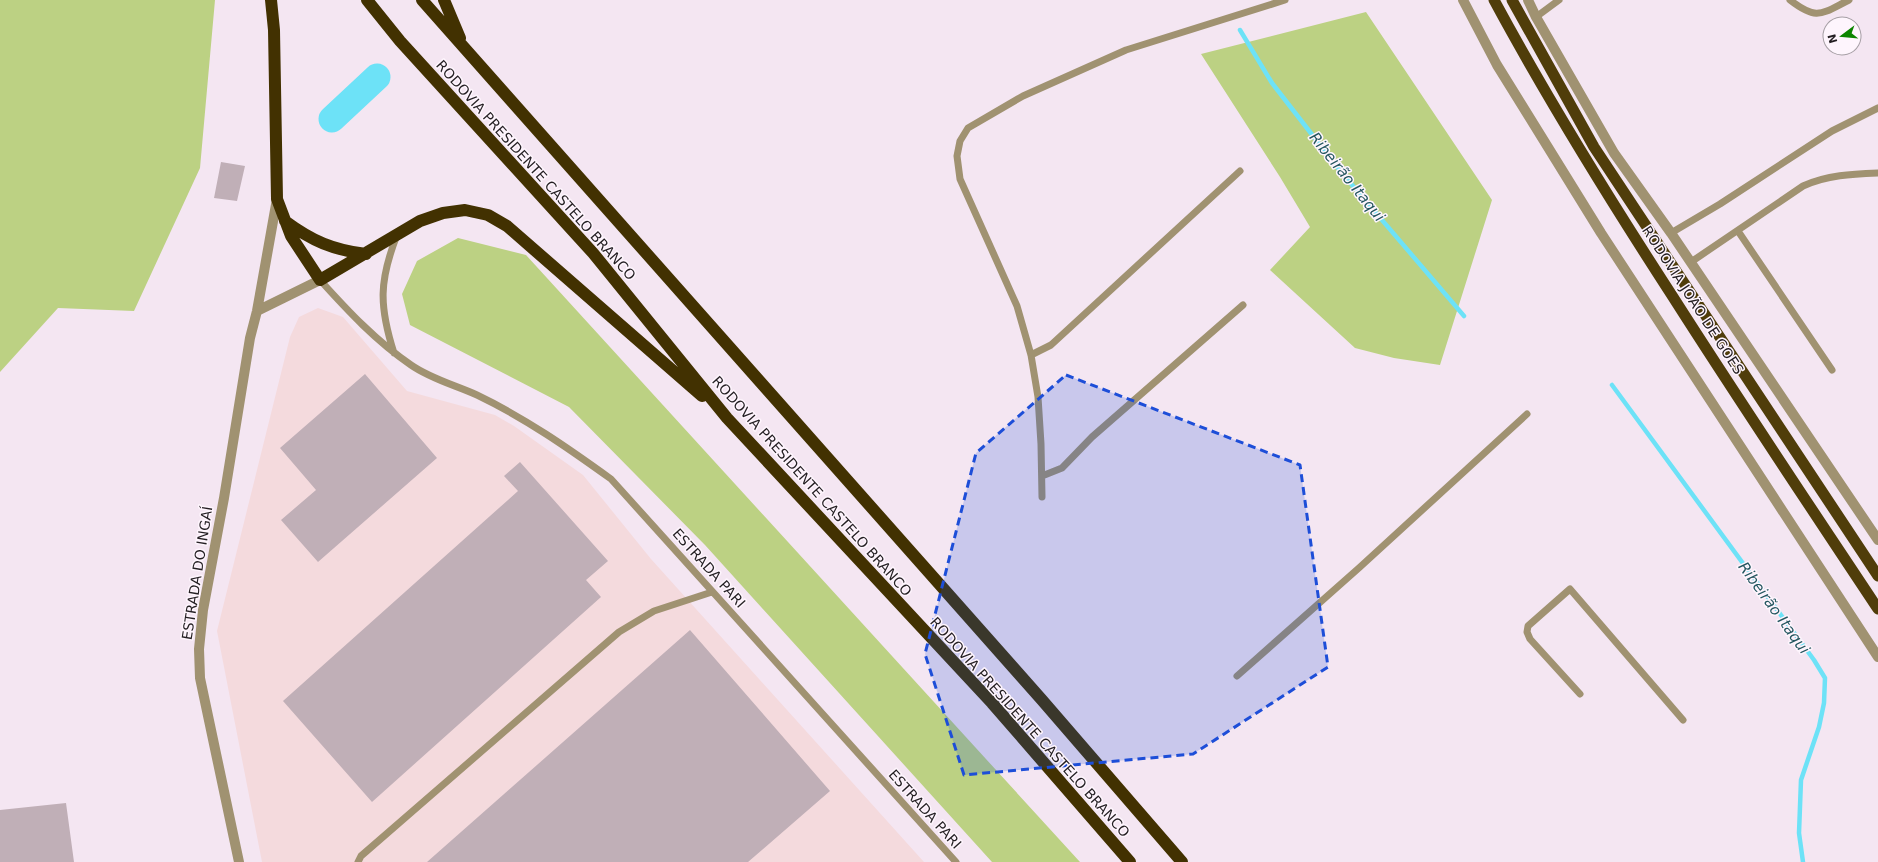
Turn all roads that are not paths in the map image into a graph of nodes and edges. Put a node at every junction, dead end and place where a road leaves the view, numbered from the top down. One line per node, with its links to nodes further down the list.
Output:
1 (270, 0): 19 (highway)
2 (367, 0): 33 (highway, RODOVIA PRESIDENTE CASTELO BRANCO)
3 (422, 0): 15 (highway, RODOVIA PRESIDENTE CASTELO BRANCO)
4 (444, 0): 15 (highway)
5 (1285, 0): 13 (lane)
6 (1463, 0): 40 (street)
7 (1494, 0): 39 (highway, RODOVIA JOÃO DE GOES)
8 (1512, 0): 37 (highway, RODOVIA JOÃO DE GOES)
9 (1528, 0): 14 (street)
10 (1559, 0): 14 (lane)
11 (1790, 0): 12 (lane)
12 (1850, 0)
13 (1270, 2): 30 (lane)
14 (1536, 17): 22 (street)
15 (464, 48): 48 (highway, RODOVIA PRESIDENTE CASTELO BRANCO)
16 (1878, 108): 22 (lane)
17 (1240, 171): 30 (lane)
18 (1878, 173): 21 (lane)
19 (277, 199): 20 (highway); 28 (street, ESTRADA DO INGAÍ)
20 (284, 220): 24 (highway); 26 (highway)
21 (1738, 231): 25 (lane); 31 (lane)
22 (1671, 233): 25 (street)
23 (398, 234): 24 (highway); 29 (lane); 33 (highway)
24 (366, 254): 26 (highway)
25 (1691, 262): 36 (street)
26 (320, 280): 28 (street); 29 (lane, ESTRADA PARI)
27 (1243, 305): 34 (lane)
28 (257, 311): 44 (street, ESTRADA DO INGAÍ)
29 (394, 353): 38 (lane, ESTRADA PARI)
30 (1031, 355): 34 (lane)
31 (1832, 370)
32 (1527, 414): 41 (lane)
33 (726, 418): 47 (highway, RODOVIA PRESIDENTE CASTELO BRANCO)
34 (1042, 476): 35 (lane)
35 (1042, 497)
36 (1878, 540)
37 (1878, 576)
38 (712, 592): 45 (lane); 46 (lane, ESTRADA PARI)
39 (1878, 609)
40 (1878, 657)
41 (1237, 676)
42 (1580, 694): 43 (lane)
43 (1683, 720)
44 (239, 862)
45 (358, 862)
46 (956, 862)
47 (1130, 862)
48 (1182, 862)

